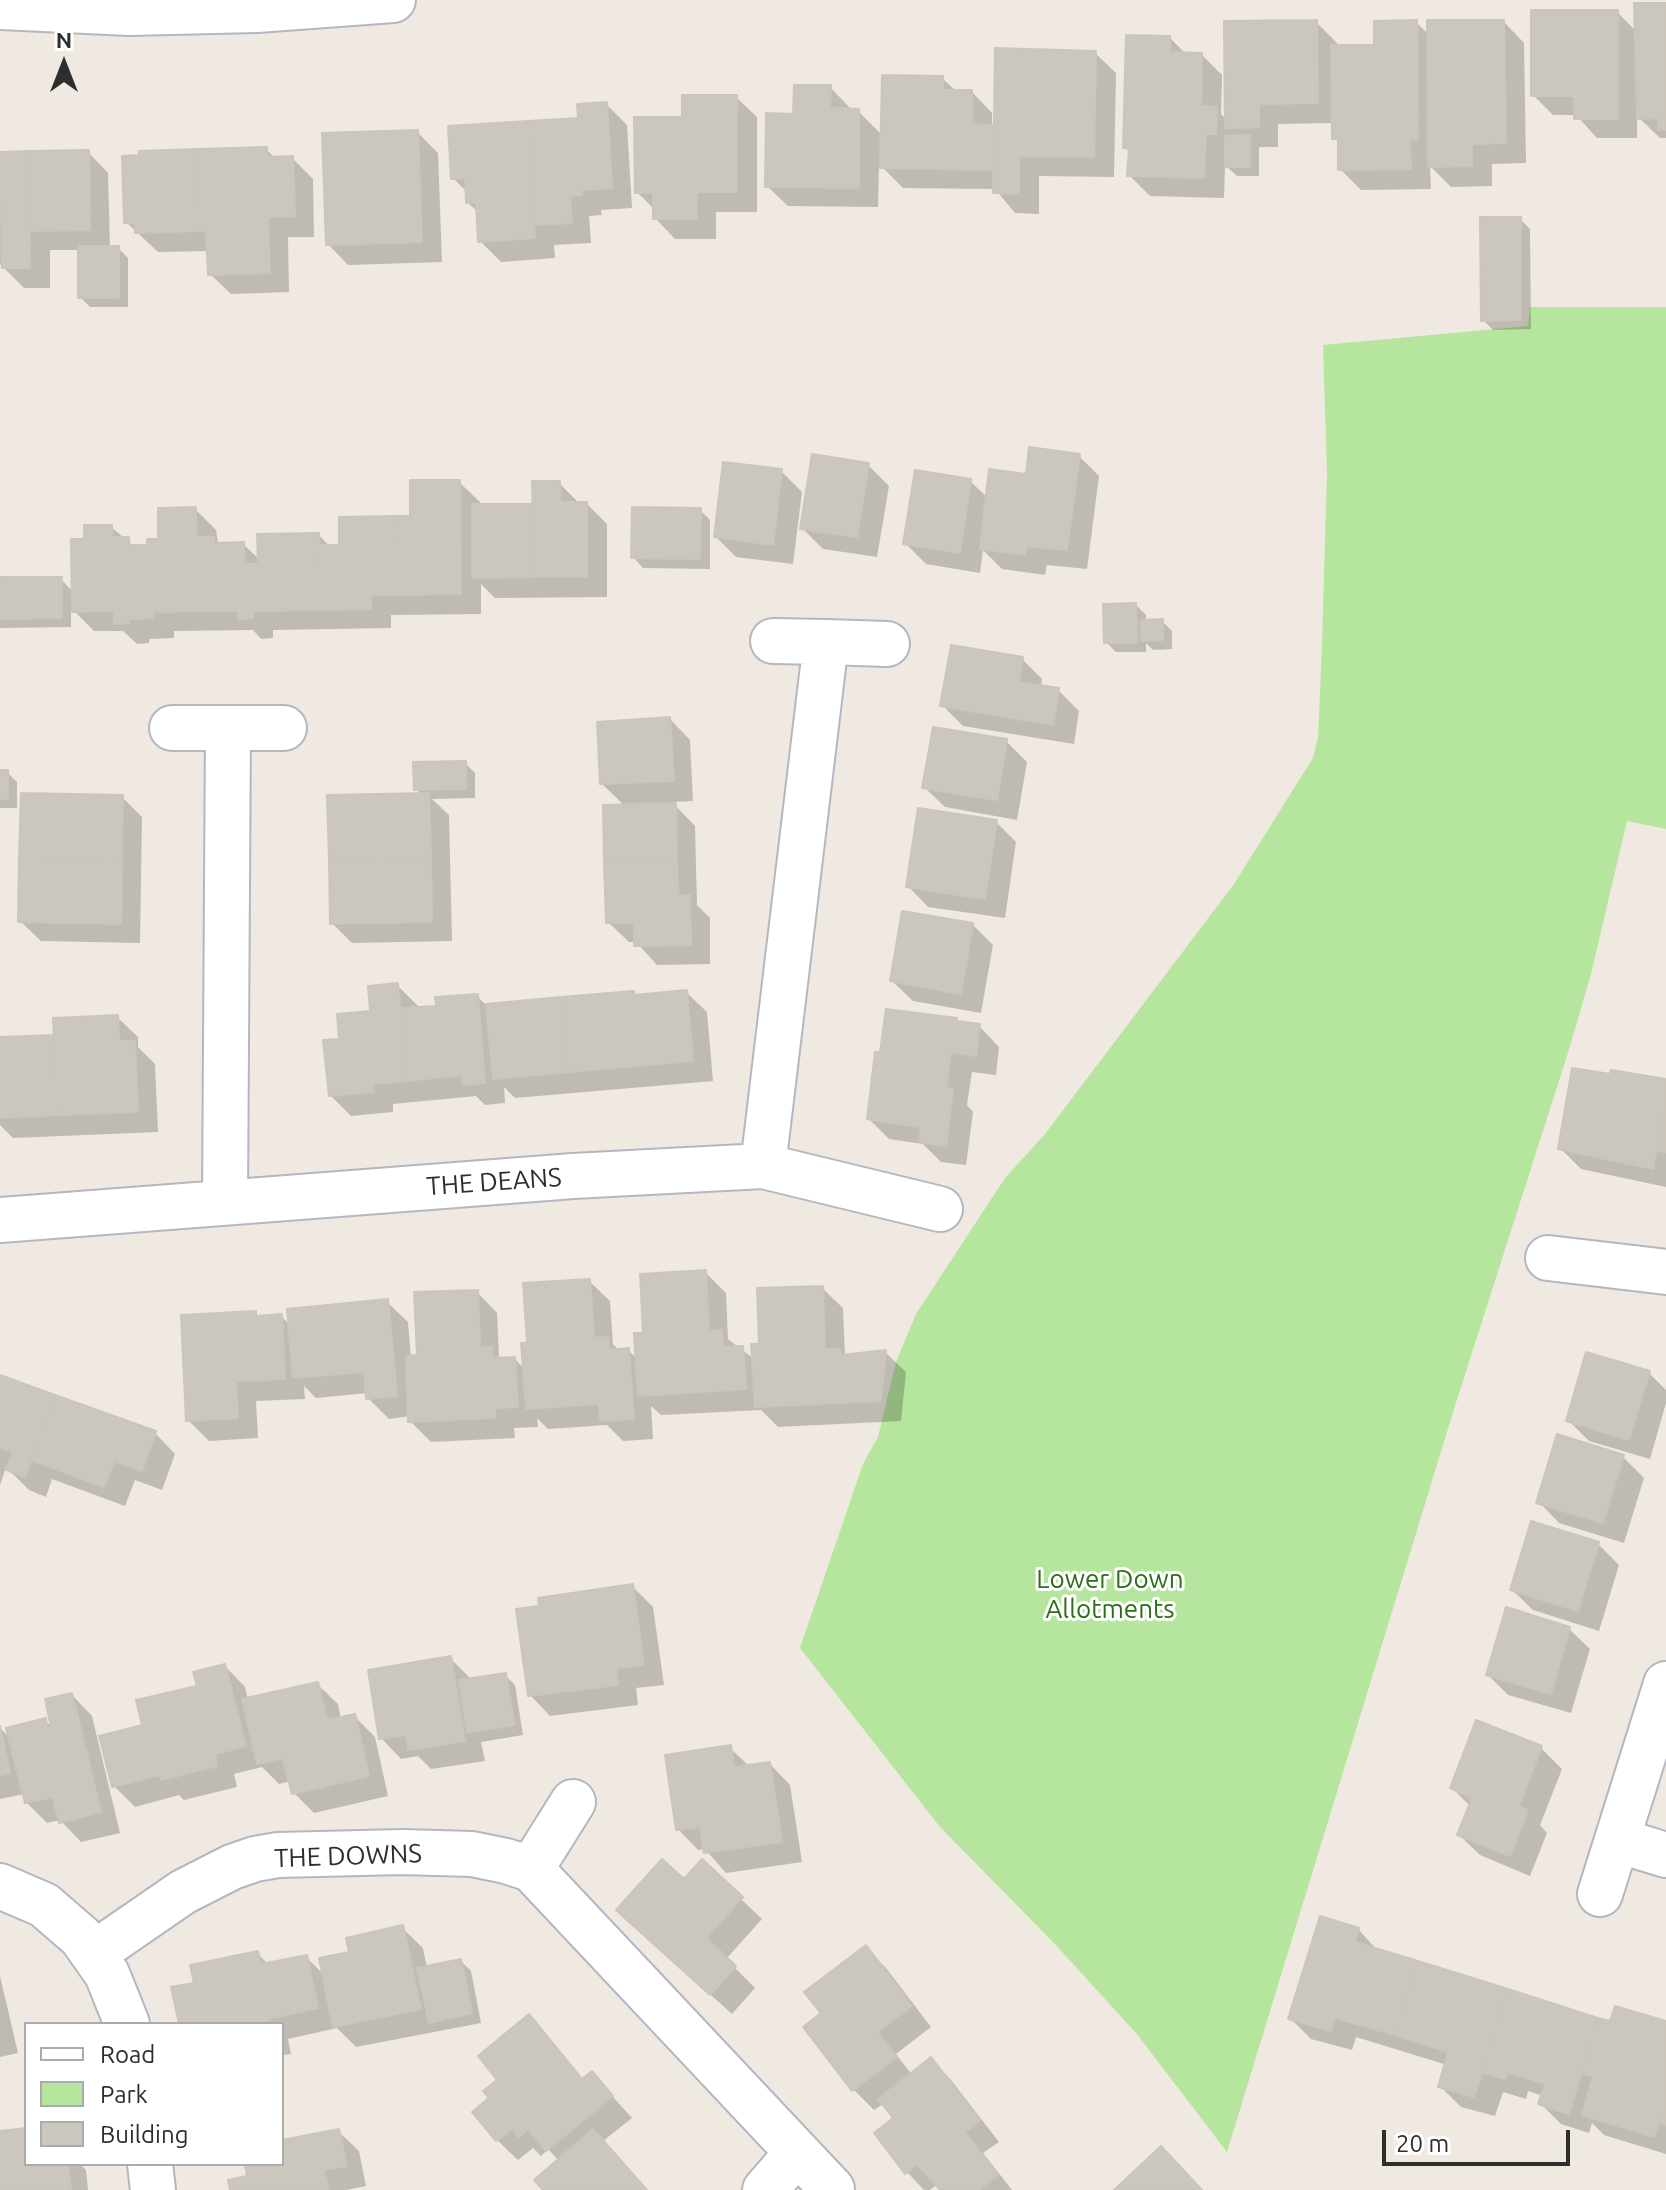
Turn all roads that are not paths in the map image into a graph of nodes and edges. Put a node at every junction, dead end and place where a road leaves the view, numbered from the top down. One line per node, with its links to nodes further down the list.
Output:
1 (393, 0): 2 (street)
2 (0, 7)
3 (773, 641): 4 (street)
4 (826, 642): 5 (street); 9 (street)
5 (887, 644)
6 (172, 728): 7 (street)
7 (228, 728): 8 (street); 10 (street)
8 (284, 728)
9 (763, 1166): 10 (street, THE DEANS); 11 (street, THE DEANS)
10 (225, 1201): 12 (street, THE DEANS)
11 (940, 1209)
12 (0, 1220)
13 (1548, 1258): 14 (street)
14 (1666, 1272)
15 (1666, 1684): 17 (street)
16 (573, 1802): 19 (street)
17 (1617, 1840): 18 (street); 21 (street)
18 (1666, 1855)
19 (531, 1869): 22 (street, THE DOWNS); 24 (street)
20 (0, 1886): 22 (street)
21 (1600, 1894)
22 (93, 1954): 23 (street)
23 (126, 2022)
24 (797, 2153): 26 (street); 28 (street)
25 (150, 2166): 27 (street)
26 (832, 2189)
27 (153, 2190)
28 (765, 2190)

